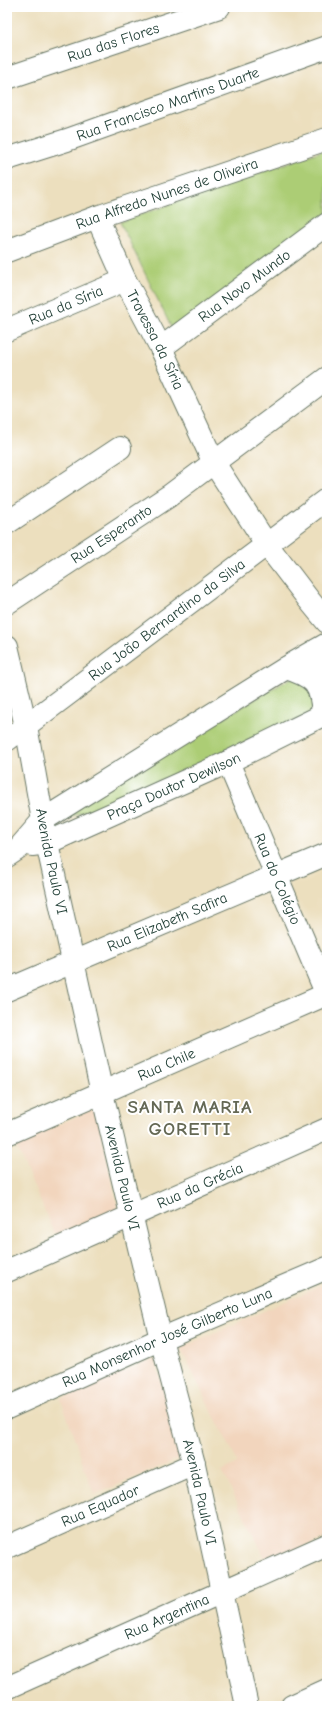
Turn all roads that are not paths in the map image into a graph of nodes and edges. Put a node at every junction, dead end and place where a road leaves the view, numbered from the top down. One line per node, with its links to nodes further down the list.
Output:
1 (219, 7): 3 (street, Rua das Flores)
2 (327, 46): 5 (street, Rua Francisco Martins Duarte)
3 (7, 78)
4 (327, 139): 6 (street, Rua Alfredo Nunes de Oliveira)
5 (7, 159)
6 (97, 217): 8 (street, Rua Alfredo Nunes de Oliveira); 9 (street, Travessa da Síria)
7 (327, 224): 11 (street, Rua Novo Mundo)
8 (7, 251)
9 (125, 280): 10 (street, Rua da Síria); 11 (street, Travessa da Síria)
10 (7, 330)
11 (161, 348): 14 (street, Travessa da Síria)
12 (327, 378): 14 (street, Rua Esperanto)
13 (120, 448): 16 (street)
14 (214, 463): 17 (street, Travessa da Síria); 18 (street, Rua Esperanto)
15 (327, 499): 17 (street, Rua João Bernardino da Silva)
16 (7, 522)
17 (267, 545): 19 (street, Travessa da Síria); 25 (street, Rua João Bernardino da Silva)
18 (7, 603)
19 (327, 622)
20 (7, 646): 25 (street, Avenida Paulo VI)
21 (322, 647): 22 (street, Praça Doutor Dewilson); 23 (street)
22 (286, 668): 24 (street, Praça Doutor Dewilson); 28 (street, Praça Doutor Dewilson)
23 (327, 675)
24 (325, 714): 27 (street, Praça Doutor Dewilson)
25 (26, 726): 26 (street, Rua João Bernardino da Silva); 28 (street, Avenida Paulo VI)
26 (7, 740)
27 (228, 762): 29 (street, Praça Doutor Dewilson); 32 (street, Rua do Colégio)
28 (43, 820): 29 (street, Avenida Paulo VI); 30 (street, Praça Doutor Dewilson)
29 (47, 843): 30 (street, Praça Doutor Dewilson); 33 (street, Avenida Paulo VI)
30 (13, 852)
31 (327, 854): 32 (street, Rua Elizabeth Safira)
32 (277, 875): 33 (street, Rua Elizabeth Safira); 35 (street, Rua do Colégio)
33 (74, 961): 34 (street, Rua Elizabeth Safira); 36 (street, Avenida Paulo VI)
34 (7, 990)
35 (327, 995): 36 (street, Rua Chile)
36 (102, 1093): 38 (street, Rua Chile); 39 (street, Avenida Paulo VI)
37 (327, 1129): 39 (street, Rua da Grécia)
38 (7, 1134)
39 (132, 1216): 41 (street, Rua da Grécia); 42 (street, Avenida Paulo VI)
40 (327, 1268): 42 (street, Rua Monsenhor José Gilberto Luna)
41 (7, 1271)
42 (161, 1339): 43 (street, Rua Monsenhor José Gilberto Luna); 44 (street, Avenida Paulo VI)
43 (7, 1408)
44 (194, 1464): 46 (street, Rua Equador); 47 (street, Avenida Paulo VI)
45 (327, 1545): 47 (street, Rua Argentina)
46 (7, 1547)
47 (222, 1592): 48 (street, Rua Argentina); 50 (street, Avenida Paulo VI)
48 (7, 1688)
49 (327, 1690): 51 (street)
50 (247, 1706)
51 (292, 1706)

